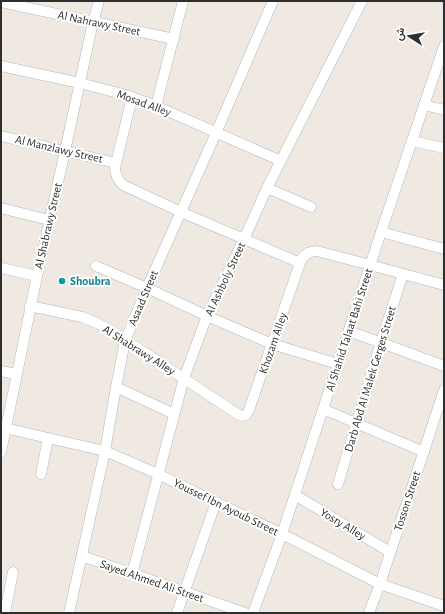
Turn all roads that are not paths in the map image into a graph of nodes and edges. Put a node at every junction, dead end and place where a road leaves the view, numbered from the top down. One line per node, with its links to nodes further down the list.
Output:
1 (99, 1): 6 (street, Al Shabrawy Street)
2 (183, 1): 7 (street)
3 (273, 1): 15 (street, Asaad Street)
4 (362, 1): 20 (street, Al Ashboly Street)
5 (1, 2): 6 (street, Al Nahrawy Street)
6 (93, 22): 7 (street, Al Nahrawy Street); 10 (street, Al Shabrawy Street)
7 (174, 39): 13 (street)
8 (444, 46): 12 (street, Al Shahid Talaat Bahi Street)
9 (1, 66): 10 (street, Mosad Alley)
10 (80, 83): 11 (street, Mosad Alley); 19 (street, Al Shabrawy Street)
11 (132, 97): 13 (street, Mosad Alley); 21 (street)
12 (424, 105): 14 (street); 17 (street, Al Shahid Talaat Bahi Street)
13 (156, 106): 15 (street, Mosad Alley)
14 (444, 110)
15 (216, 133): 20 (street, Mosad Alley); 25 (street, Asaad Street)
16 (1, 136): 19 (street, Al Manzlawy Street)
17 (412, 141): 18 (street); 27 (street, Al Shahid Talaat Bahi Street)
18 (444, 148)
19 (65, 151): 21 (street, Al Manzlawy Street); 26 (street, Al Shabrawy Street)
20 (280, 161): 22 (street, Al Ashboly Street)
21 (116, 163): 25 (street)
22 (267, 188): 23 (street); 28 (street, Al Ashboly Street)
23 (311, 207)
24 (1, 208): 26 (street)
25 (181, 212): 28 (street); 37 (street, Asaad Street)
26 (49, 220): 35 (street, Al Shabrawy Street)
27 (381, 232): 29 (street); 31 (street, Al Shahid Talaat Bahi Street)
28 (244, 239): 30 (street); 39 (street, Al Ashboly Street)
29 (444, 249)
30 (300, 263): 31 (street); 43 (street, Khozam Alley)
31 (370, 264): 34 (street); 40 (street, Al Shahid Talaat Bahi Street)
32 (96, 266): 37 (street)
33 (1, 268): 35 (street)
34 (403, 274): 36 (street); 42 (street, Darb Abd Al Malek Gerges Street)
35 (36, 276): 38 (street, Al Shabrawy Street)
36 (444, 286)
37 (147, 288): 39 (street); 41 (street, Asaad Street)
38 (30, 306): 41 (street, Al Shabrawy Alley); 47 (street, Al Shabrawy Street)
39 (207, 316): 43 (street); 48 (street, Al Ashboly Street)
40 (349, 330): 42 (street); 44 (street, Al Shahid Talaat Bahi Street)
41 (125, 341): 48 (street, Al Shabrawy Alley); 49 (street, Asaad Street)
42 (381, 342): 45 (street); 54 (street, Darb Abd Al Malek Gerges Street)
43 (272, 344): 44 (street); 53 (street, Khozam Alley)
44 (338, 364): 51 (street, Al Shahid Talaat Bahi Street)
45 (444, 366)
46 (1, 371): 47 (street)
47 (16, 374): 55 (street, Al Shabrawy Street)
48 (184, 378): 52 (street, Al Ashboly Street); 53 (street, Al Shabrawy Alley)
49 (116, 387): 52 (street); 57 (street, Asaad Street)
50 (444, 390): 59 (street, Tosson Street)
51 (324, 409): 54 (street); 63 (street, Al Shahid Talaat Bahi Street)
52 (174, 414): 61 (street, Al Ashboly Street)
53 (238, 415)
54 (356, 423): 59 (street); 62 (street, Darb Abd Al Malek Gerges Street)
55 (3, 428): 56 (street, Youssef Ibn Ayoub Street); 58 (street, Al Shabrawy Street)
56 (48, 438): 57 (street, Youssef Ibn Ayoub Street); 60 (street)
57 (105, 451): 61 (street, Youssef Ibn Ayoub Street); 67 (street, Asaad Street)
58 (1, 452)
59 (424, 452): 66 (street, Tosson Street)
60 (41, 474)
61 (158, 474): 64 (street, Youssef Ibn Ayoub Street); 69 (street, Al Ashboly Street)
62 (338, 484)
63 (295, 495): 65 (street, Al Shahid Talaat Bahi Street); 66 (street, Yosry Alley)
64 (216, 502): 65 (street, Youssef Ibn Ayoub Street); 71 (street)
65 (282, 534): 70 (street, Youssef Ibn Ayoub Street); 77 (street, Al Shahid Talaat Bahi Street)
66 (390, 552): 70 (street, Tosson Street)
67 (82, 556): 69 (street, Sayed Ahmed Ali Street); 74 (street, Asaad Street)
68 (13, 572): 73 (street)
69 (132, 574): 71 (street, Sayed Ahmed Ali Street)
70 (380, 584): 72 (street, Youssef Ibn Ayoub Street); 78 (street, Tosson Street)
71 (184, 592): 75 (street); 76 (street, Sayed Ahmed Ali Street)
72 (444, 606)
73 (5, 613)
74 (69, 613)
75 (177, 613)
76 (245, 613)
77 (253, 613)
78 (369, 613)

